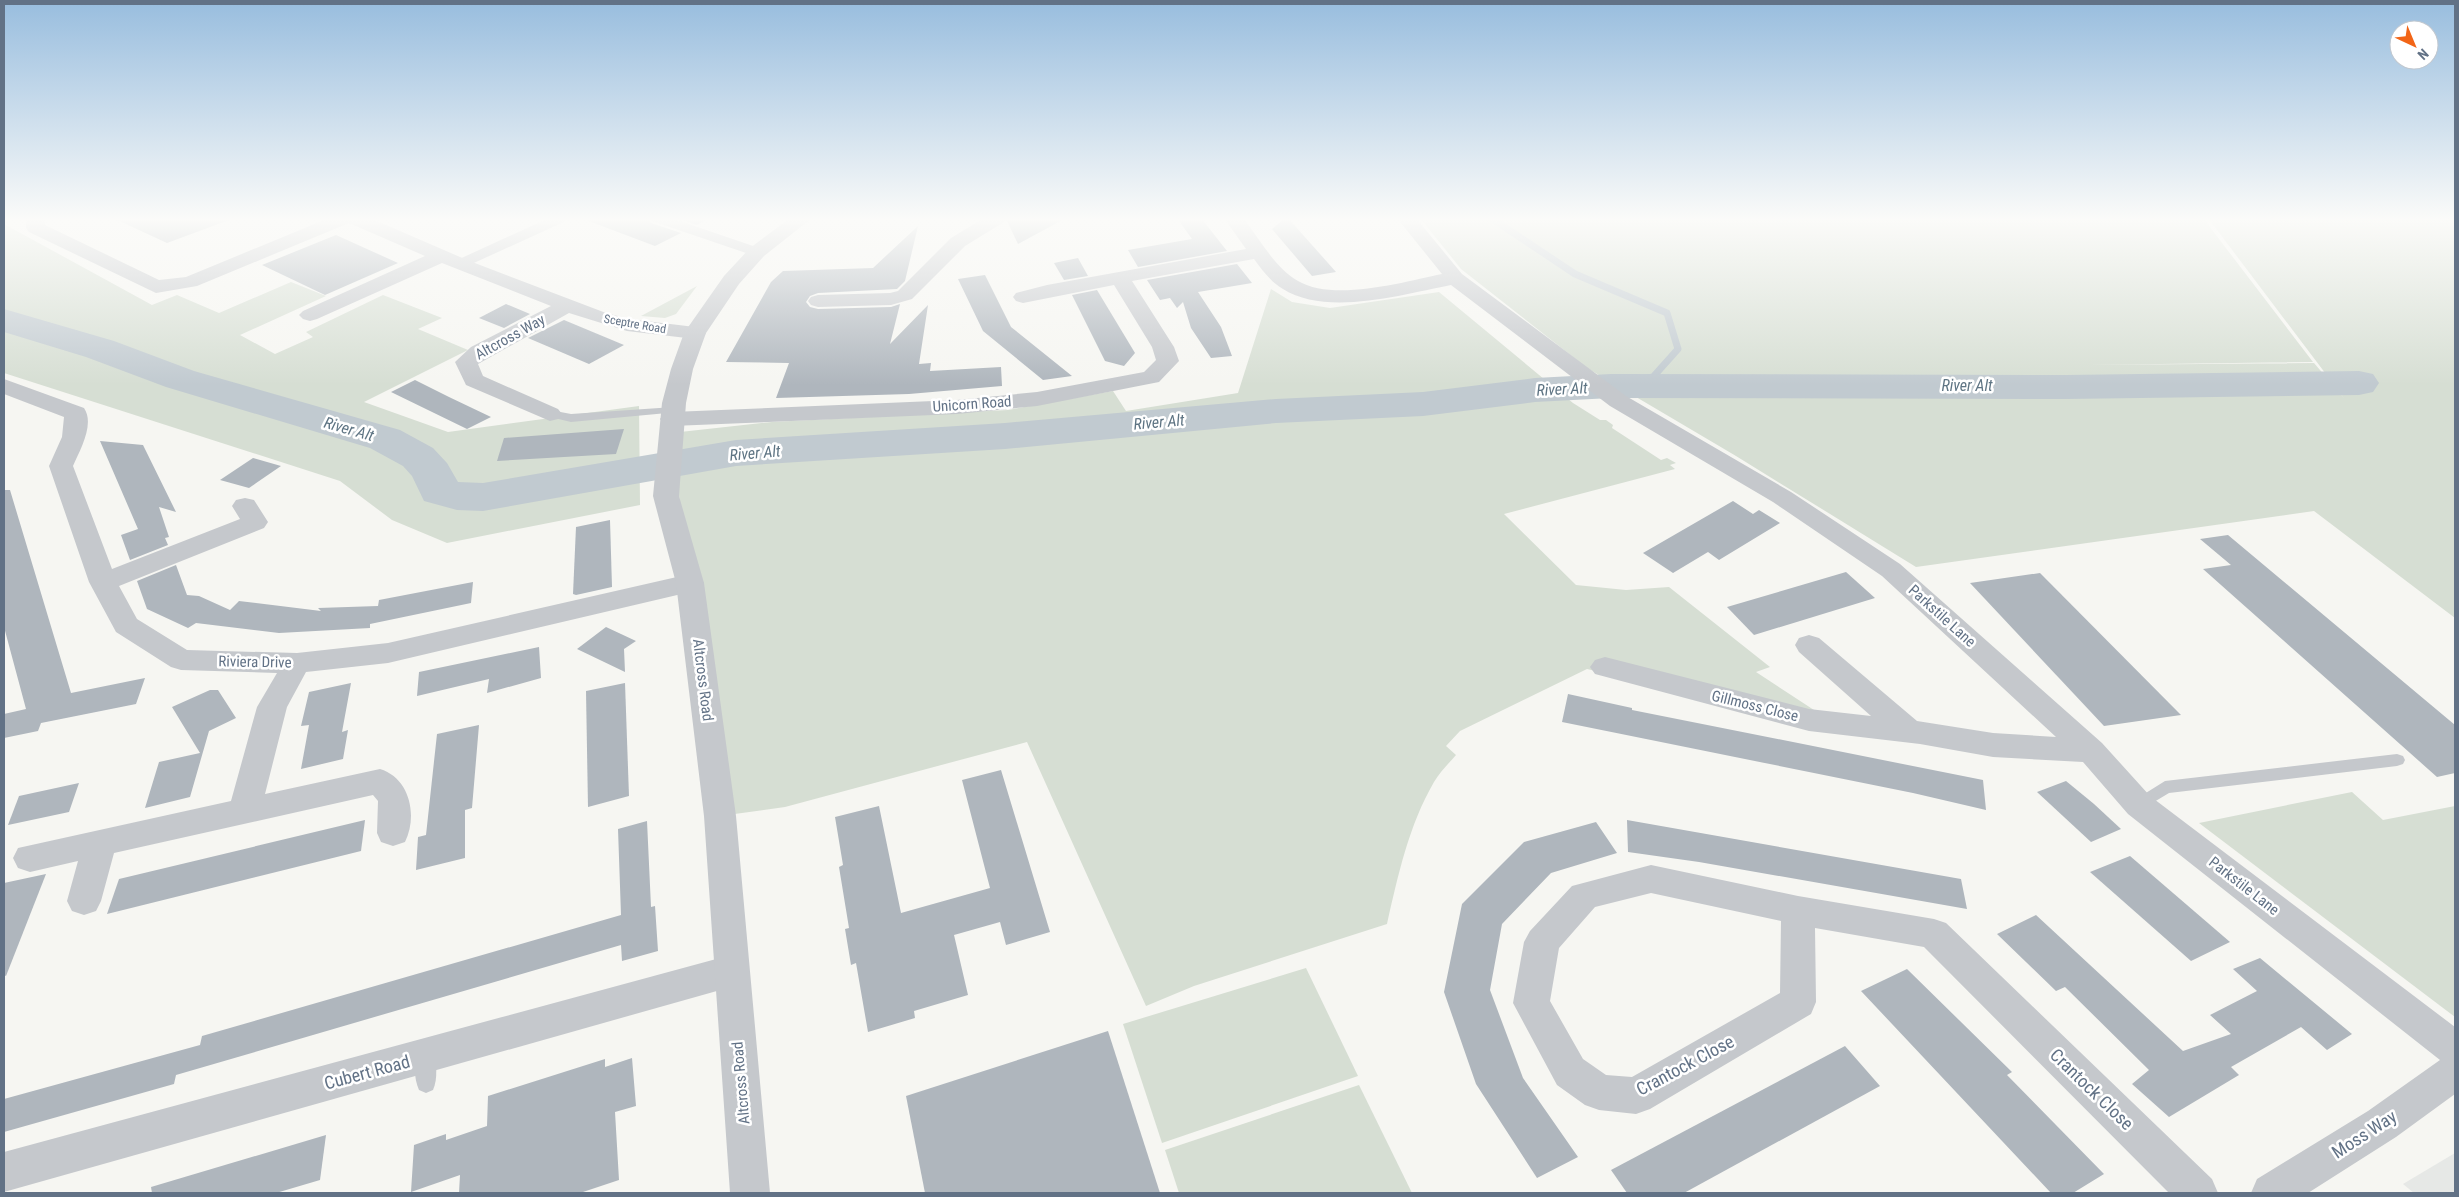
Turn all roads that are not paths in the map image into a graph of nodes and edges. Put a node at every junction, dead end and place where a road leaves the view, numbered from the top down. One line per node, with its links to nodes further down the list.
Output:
1 (129, 274): 2 (street)
2 (210, 274)
3 (415, 274): 15 (street)
4 (486, 274): 14 (street, Sceptre Road)
5 (737, 274): 16 (street, Altcross Road)
6 (926, 274): 13 (street)
7 (1142, 274): 10 (street)
8 (1279, 274): 11 (street)
9 (1452, 274): 11 (street, Parkstile Lane)
10 (1120, 278): 12 (street); 19 (street, Unicorn Road)
11 (1455, 278): 27 (street, Parkstile Lane)
12 (1023, 297)
13 (818, 301)
14 (566, 306): 16 (street, Sceptre Road); 18 (street, Altcross Way)
15 (310, 315)
16 (695, 333): 19 (street, Altcross Road)
17 (4, 386): 21 (street, Riviera Drive)
18 (550, 414): 19 (lane)
19 (673, 416): 22 (street, Altcross Road)
20 (245, 506): 21 (street)
21 (103, 582): 24 (street, Riviera Drive)
22 (690, 583): 24 (street, Riviera Drive); 36 (street, Altcross Road)
23 (1809, 645): 26 (street)
24 (297, 663): 30 (street)
25 (1605, 668): 26 (street, Gillmoss Close)
26 (1908, 731): 27 (street, Gillmoss Close)
27 (2091, 751): 29 (street, Parkstile Lane)
28 (2397, 760): 29 (lane)
29 (2139, 805): 37 (street, Parkstile Lane)
30 (245, 810): 31 (street); 32 (street)
31 (393, 833)
32 (100, 843): 33 (street); 34 (street)
33 (30, 858)
34 (84, 901)
35 (1798, 910): 35 (street, Crantock Close); 41 (street, Crantock Close)
36 (731, 971): 39 (street, Cubert Road); 40 (street, Altcross Road)
37 (2455, 1049)
38 (2455, 1072): 42 (street, Moss Way)
39 (4, 1172)
40 (750, 1193)
41 (2198, 1193)
42 (2271, 1193)

